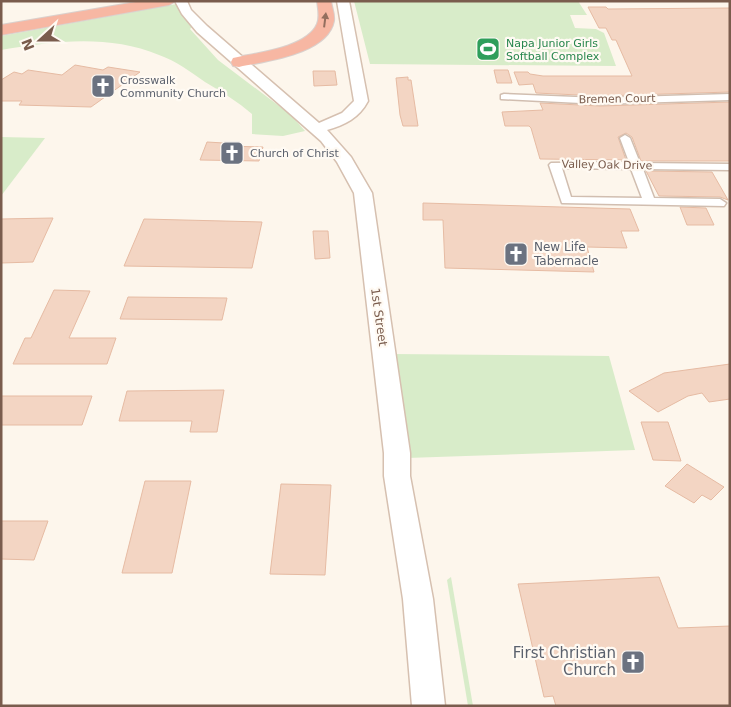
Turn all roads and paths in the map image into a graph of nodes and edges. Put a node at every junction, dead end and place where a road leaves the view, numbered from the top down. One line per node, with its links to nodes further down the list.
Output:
1 (102, 1): 9 (highway)
2 (144, 1): 10 (highway)
3 (169, 1): 10 (highway)
4 (310, 1): 11 (highway)
5 (324, 1): 11 (highway, one-way to 5)
6 (343, 1): 14 (main road)
7 (182, 4): 11 (main road, 1st Street)
8 (49, 7): 9 (highway)
9 (1, 19)
10 (1, 30)
11 (235, 59): 14 (main road, 1st Street)
12 (504, 97): 13 (street, Bremen Court)
13 (730, 97)
14 (316, 128): 20 (main road, 1st Street)
15 (624, 138): 16 (street)
16 (636, 166): 17 (street, Valley Oak Drive); 18 (street); 18 (street, Valley Oak Drive)
17 (730, 167)
18 (649, 201): 19 (street, Valley Oak Drive)
19 (720, 203)
20 (429, 706)

